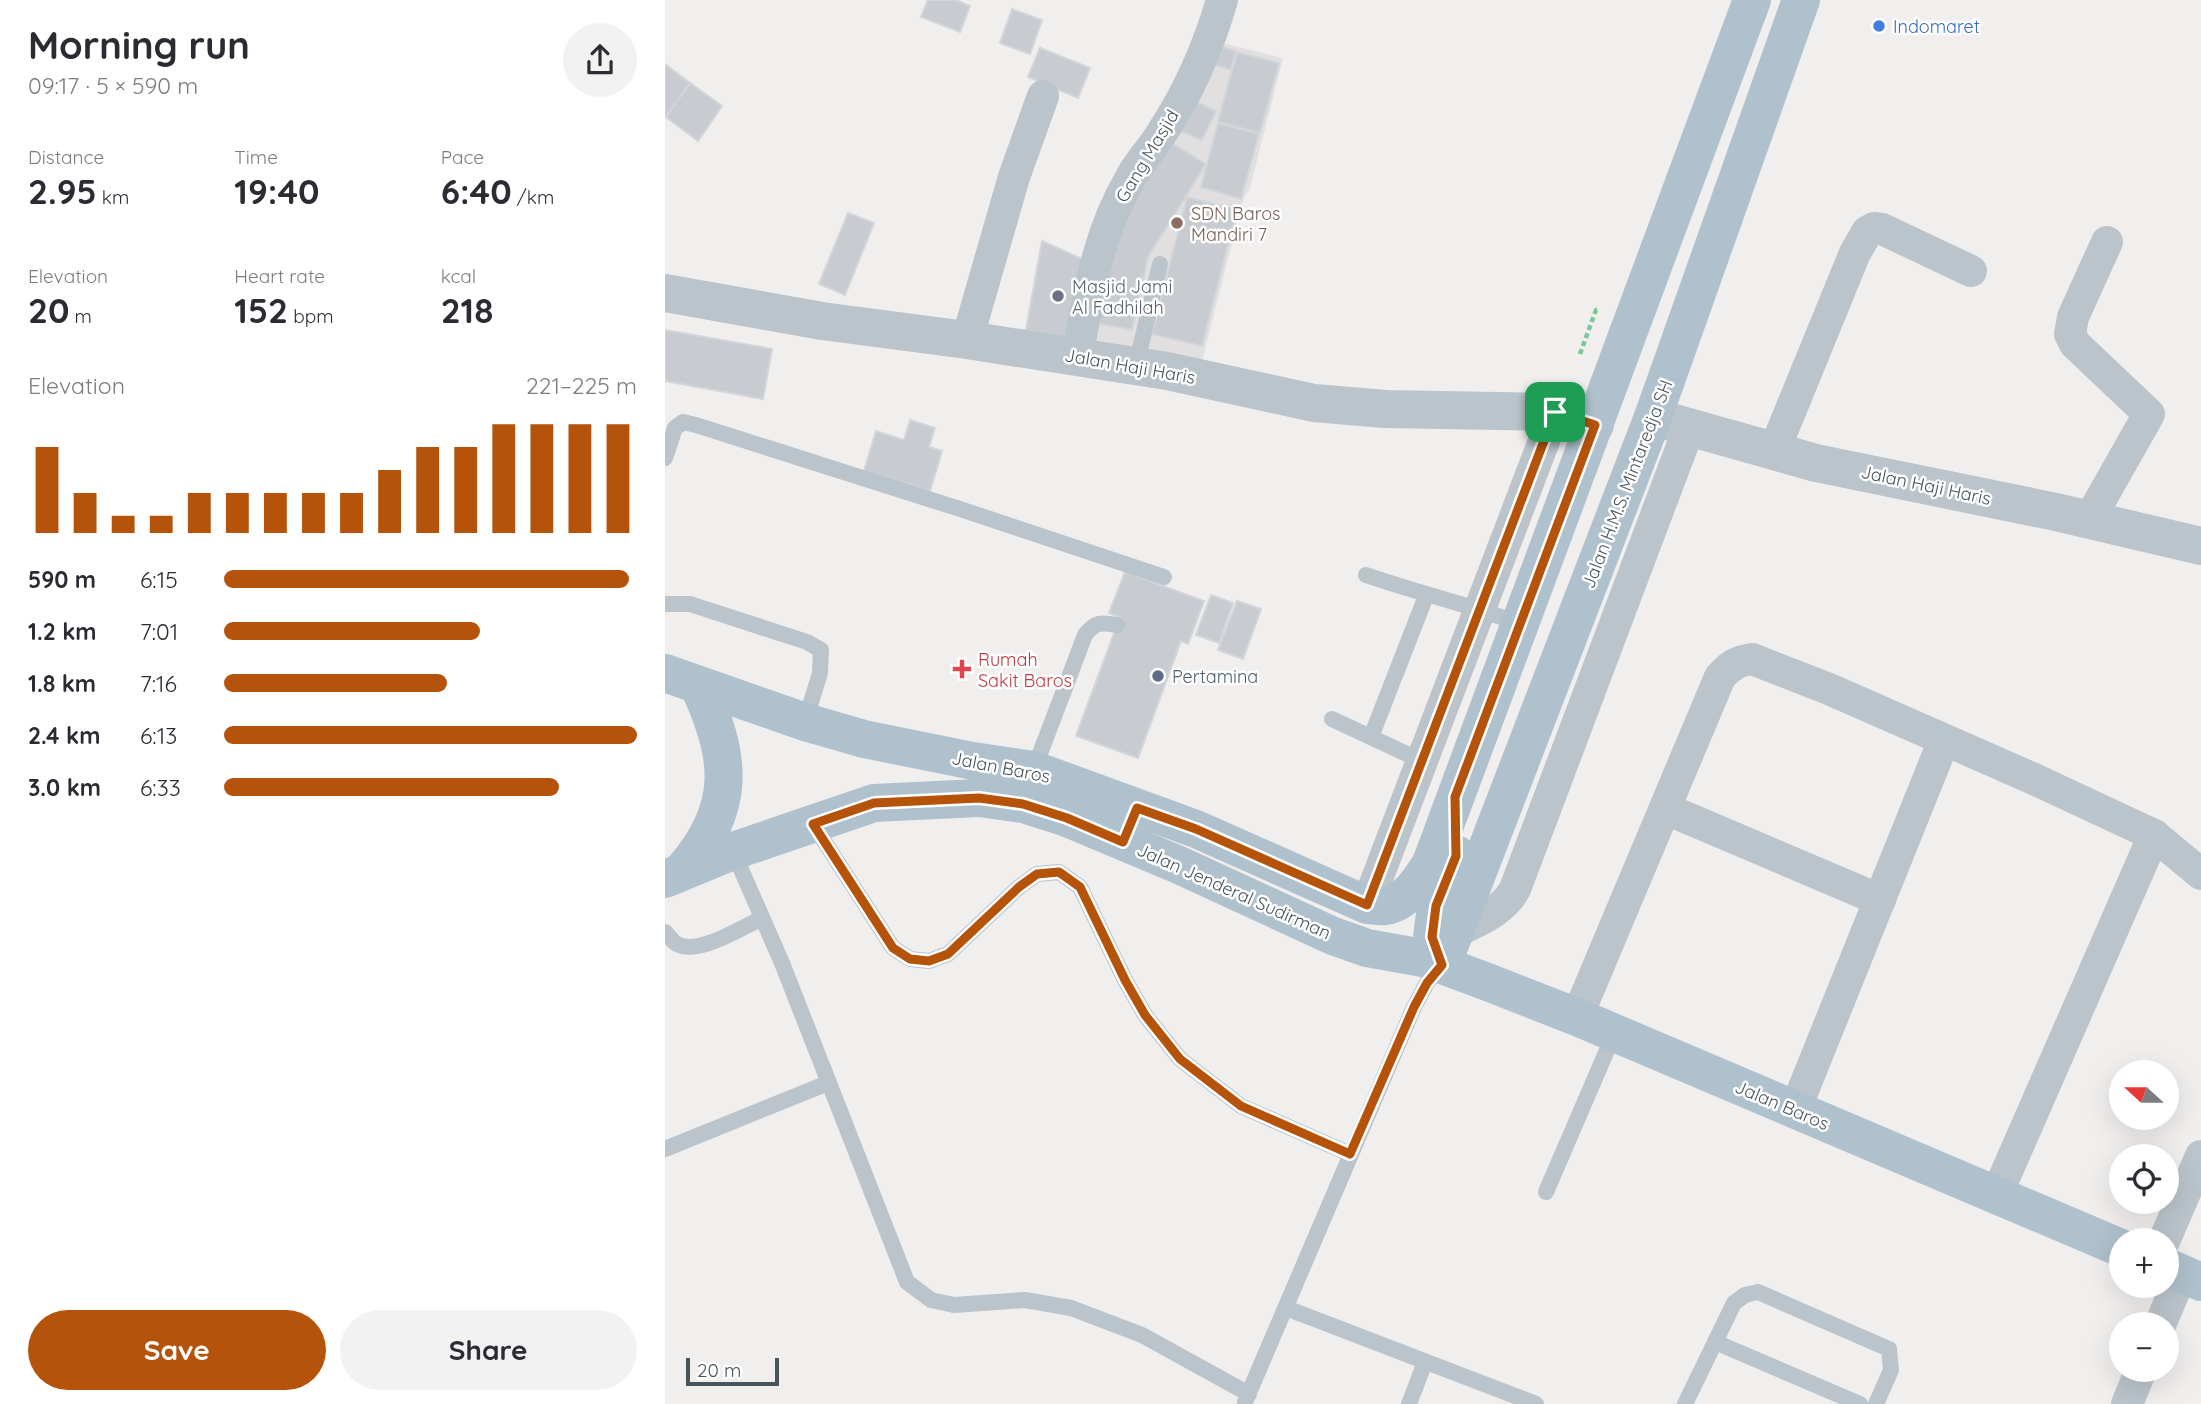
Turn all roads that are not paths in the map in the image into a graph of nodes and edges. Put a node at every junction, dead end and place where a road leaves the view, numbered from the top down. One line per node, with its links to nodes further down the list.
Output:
1 (1223, 0): 10 (street, Gang Masjid)
2 (1752, 0): 14 (main road)
3 (1801, 0): 13 (main road, Jalan H.M.S. Mintaredja SH)
4 (1043, 96): 9 (street)
5 (2108, 242): 18 (street)
6 (1160, 264): 11 (lane)
7 (1971, 271): 16 (street)
8 (665, 293): 9 (street, Jalan Haji Haris)
9 (967, 340): 10 (street, Jalan Haji Haris)
10 (1077, 357): 11 (street, Jalan Haji Haris)
11 (1136, 366): 12 (street, Jalan Haji Haris)
12 (1555, 412): 14 (street, Jalan Haji Haris); 24 (street)
13 (1653, 417): 15 (street, Jalan Haji Haris); 48 (main road, Jalan H.M.S. Mintaredja SH)
14 (1595, 425): 25 (main road)
15 (1689, 428): 16 (street, Jalan Haji Haris); 48 (street)
16 (1774, 451): 18 (street, Jalan Haji Haris)
17 (665, 458): 21 (lane)
18 (2089, 520): 19 (street, Jalan Haji Haris)
19 (2201, 546)
20 (1366, 575): 22 (lane)
21 (1164, 577)
22 (1426, 596): 24 (lane); 30 (lane)
23 (665, 604): 29 (lane)
24 (1481, 610): 25 (lane); 33 (street)
25 (1520, 624): 35 (main road)
26 (1117, 625): 34 (lane)
27 (681, 679): 29 (main road, Jalan Baros); 42 (main road)
28 (1332, 719): 30 (lane)
29 (805, 722): 31 (main road, Jalan Baros)
30 (1371, 737): 33 (lane)
31 (864, 739): 34 (main road, Jalan Baros); 36 (main road)
32 (1944, 740): 37 (street); 40 (street); 44 (street)
33 (1422, 761): 45 (street)
34 (1028, 787): 36 (main road); 39 (main road, Jalan Baros)
35 (1455, 797): 45 (main road); 48 (main road)
36 (874, 803): 38 (main road)
37 (1666, 809): 44 (street); 49 (street)
38 (813, 824): 41 (main road); 54 (lane)
39 (1130, 825): 45 (main road, Jalan Baros); 48 (main road, Jalan Jenderal Sudirman)
40 (2154, 835): 43 (street); 57 (street)
41 (733, 851): 42 (main road); 46 (lane)
42 (674, 874)
43 (2201, 874)
44 (1880, 900): 52 (street)
45 (1367, 905)
46 (762, 918): 47 (lane); 51 (lane)
47 (665, 932)
48 (1449, 949): 49 (main road, Jalan Baros); 54 (lane)
49 (1577, 1017): 50 (main road, Jalan Baros)
50 (1614, 1034): 52 (main road, Jalan Baros); 56 (lane)
51 (828, 1083): 53 (lane); 64 (lane)
52 (1794, 1110): 57 (main road, Jalan Baros)
53 (665, 1149)
54 (1350, 1154): 60 (lane)
55 (2201, 1156): 59 (street)
56 (1546, 1192)
57 (1997, 1194): 58 (main road, Jalan Baros)
58 (2109, 1243)
59 (2179, 1261)
60 (1286, 1308): 62 (lane); 64 (lane)
61 (1715, 1342): 67 (lane); 68 (lane); 69 (lane)
62 (1425, 1362): 65 (lane); 66 (lane)
63 (2136, 1382): 70 (street)
64 (1247, 1399)
65 (1409, 1404)
66 (1536, 1404)
67 (1685, 1404)
68 (1860, 1404)
69 (1876, 1404)
70 (2127, 1404)

